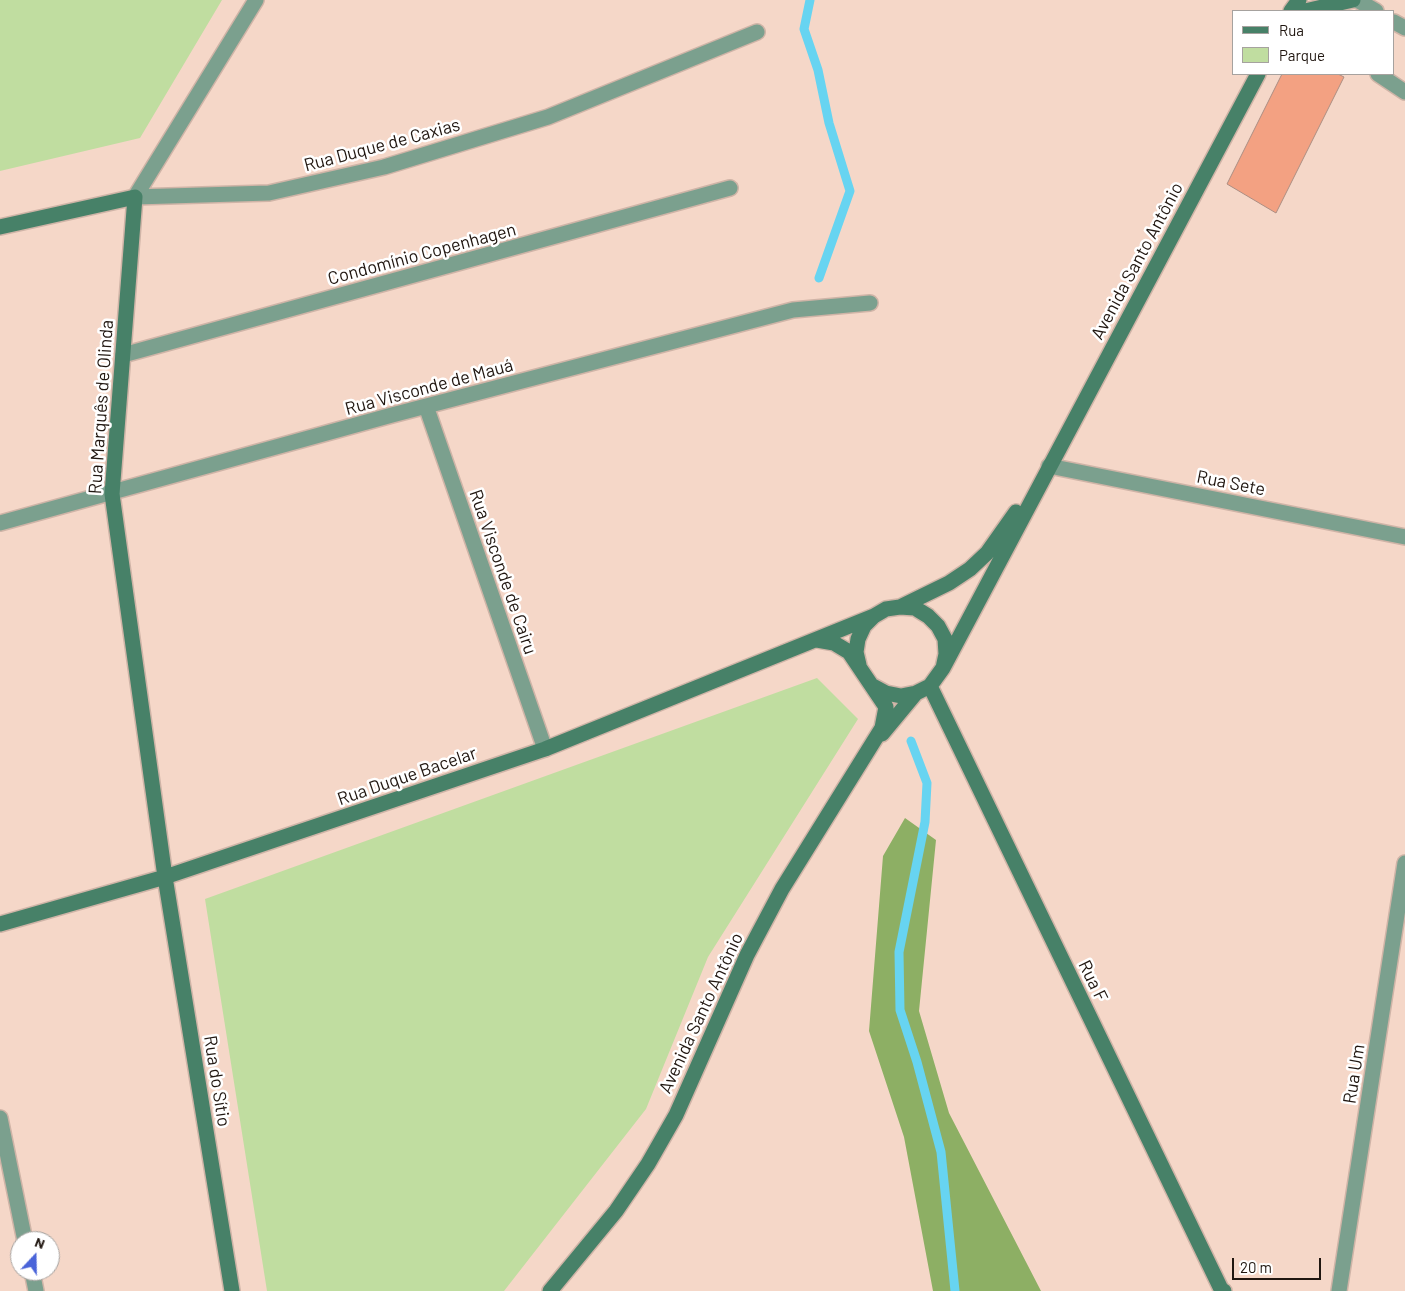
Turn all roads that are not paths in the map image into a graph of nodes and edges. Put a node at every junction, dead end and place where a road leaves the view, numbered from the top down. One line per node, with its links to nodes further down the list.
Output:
1 (256, 0): 11 (street, Rua Marquês de Olinda)
2 (1353, 0): 4 (main road)
3 (1357, 0): 5 (street)
4 (1309, 10)
5 (1374, 10)
6 (757, 32): 11 (street, Rua Duque de Caxias)
7 (1257, 75): 16 (main road, Avenida Santo Antônio)
8 (1380, 75): 9 (street)
9 (1405, 92)
10 (730, 188): 14 (street, Condomínio Copenhagen)
11 (135, 197): 12 (main road, Rua Duque de Caxias); 14 (main road, Rua Marquês de Olinda)
12 (0, 227)
13 (870, 303): 15 (street, Rua Visconde de Mauá)
14 (123, 355): 17 (main road, Rua Marquês de Olinda)
15 (426, 406): 17 (street, Rua Visconde de Mauá); 28 (street, Rua Visconde de Cairu)
16 (1049, 466): 19 (street, Rua Sete); 20 (main road, Avenida Santo Antônio); 24 (main road, Avenida Santo Antônio)
17 (112, 494): 18 (street, Rua Visconde de Mauá); 30 (main road, Rua Marquês de Olinda)
18 (0, 523)
19 (1405, 536)
20 (900, 606): 21 (main road); 24 (main road)
21 (874, 616): 22 (main road, Rua Duque Bacelar); 23 (main road)
22 (817, 640): 23 (main road); 28 (main road, Rua Duque Bacelar)
23 (859, 666): 25 (main road)
24 (943, 668): 26 (main road)
25 (873, 686): 26 (main road); 27 (main road, Avenida Santo Antônio)
26 (923, 690): 27 (main road, Avenida Santo Antônio); 36 (main road, Rua F)
27 (875, 743): 35 (main road, Avenida Santo Antônio)
28 (545, 749): 30 (main road, Rua Duque Bacelar)
29 (1405, 863): 37 (street, Rua Um)
30 (165, 877): 31 (main road, Rua Duque Bacelar); 34 (main road, Rua do Sítio)
31 (0, 924)
32 (0, 1118): 33 (street)
33 (23, 1231)
34 (232, 1291)
35 (550, 1291)
36 (1223, 1291)
37 (1340, 1291)

